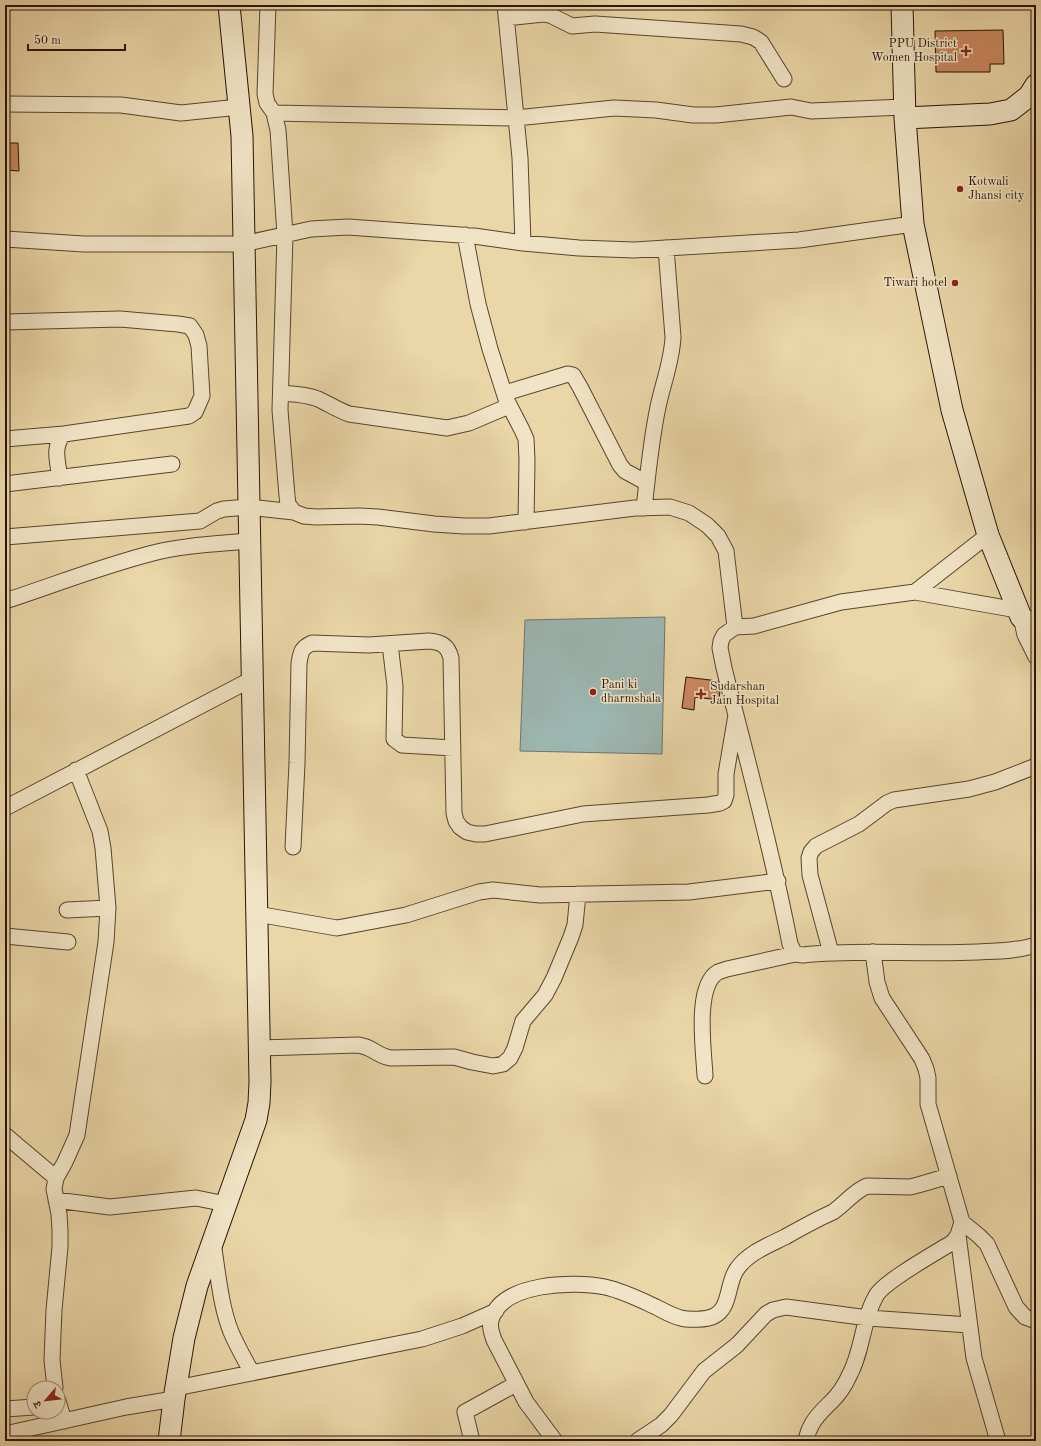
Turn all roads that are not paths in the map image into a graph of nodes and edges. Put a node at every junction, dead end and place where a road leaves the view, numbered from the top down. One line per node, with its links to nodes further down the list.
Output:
1 (229, 5): 8 (main road)
2 (268, 5): 10 (street)
3 (902, 5): 9 (main road)
4 (505, 12): 5 (street); 11 (street)
5 (784, 79)
6 (1036, 85): 9 (main road)
7 (5, 104): 8 (street)
8 (239, 107): 17 (main road)
9 (904, 112): 11 (street); 12 (main road)
10 (274, 113): 11 (street); 13 (street)
11 (516, 118): 16 (street)
12 (913, 224): 18 (street); 32 (main road)
13 (285, 235): 14 (street); 17 (street); 20 (street)
14 (465, 235): 16 (street); 21 (street)
15 (5, 239): 17 (street)
16 (523, 243): 18 (street)
17 (243, 244): 28 (main road)
18 (666, 248): 26 (street)
19 (5, 322): 22 (street)
20 (281, 393): 21 (street); 30 (street)
21 (507, 399): 26 (street); 31 (street)
22 (64, 434): 23 (street); 25 (street)
23 (5, 439)
24 (172, 464): 25 (street)
25 (60, 478): 27 (street)
26 (647, 483): 29 (street)
27 (5, 484)
28 (248, 507): 30 (street); 33 (street); 34 (main road)
29 (644, 508): 31 (street); 38 (street)
30 (294, 512): 31 (street)
31 (526, 522)
32 (988, 535): 35 (street); 37 (main road)
33 (5, 537)
34 (249, 541): 36 (street); 42 (main road)
35 (915, 592): 37 (street); 38 (street)
36 (5, 601)
37 (1025, 615): 39 (main road); 41 (street)
38 (735, 627): 43 (street)
39 (1036, 630)
40 (390, 644): 44 (street); 44 (street); 48 (street)
41 (1036, 657)
42 (252, 678): 46 (street); 53 (main road)
43 (736, 715): 44 (street); 49 (street)
44 (453, 748)
45 (1036, 766): 58 (street)
46 (76, 770): 47 (street); 51 (street)
47 (5, 808)
48 (293, 847)
49 (778, 881): 50 (street); 59 (street)
50 (578, 894): 53 (street); 60 (street)
51 (108, 908): 52 (street); 64 (street)
52 (67, 910)
53 (257, 914): 60 (main road)
54 (5, 936): 55 (street)
55 (68, 942)
56 (1036, 945): 57 (street)
57 (873, 952): 58 (street); 63 (street)
58 (830, 953): 59 (street)
59 (795, 954): 61 (street)
60 (260, 1048): 66 (main road)
61 (705, 1076)
62 (5, 1135): 64 (street)
63 (949, 1176): 67 (street); 69 (street)
64 (56, 1178): 65 (street)
65 (56, 1200): 66 (street); 74 (street)
66 (226, 1204): 68 (main road)
67 (960, 1229): 70 (street); 71 (street); 72 (street)
68 (213, 1241): 73 (street); 76 (main road)
69 (496, 1311): 73 (street); 75 (street)
70 (868, 1318): 72 (street); 84 (street); 85 (street)
71 (1036, 1321)
72 (969, 1325): 86 (street)
73 (252, 1373): 76 (street)
74 (54, 1380)
75 (516, 1384): 82 (street); 83 (street)
76 (175, 1394): 79 (street); 81 (main road)
77 (26, 1408): 78 (street)
78 (5, 1409)
79 (64, 1421): 80 (street)
80 (5, 1434)
81 (169, 1441)
82 (472, 1441)
83 (555, 1441)
84 (637, 1441)
85 (806, 1441)
86 (998, 1441)

